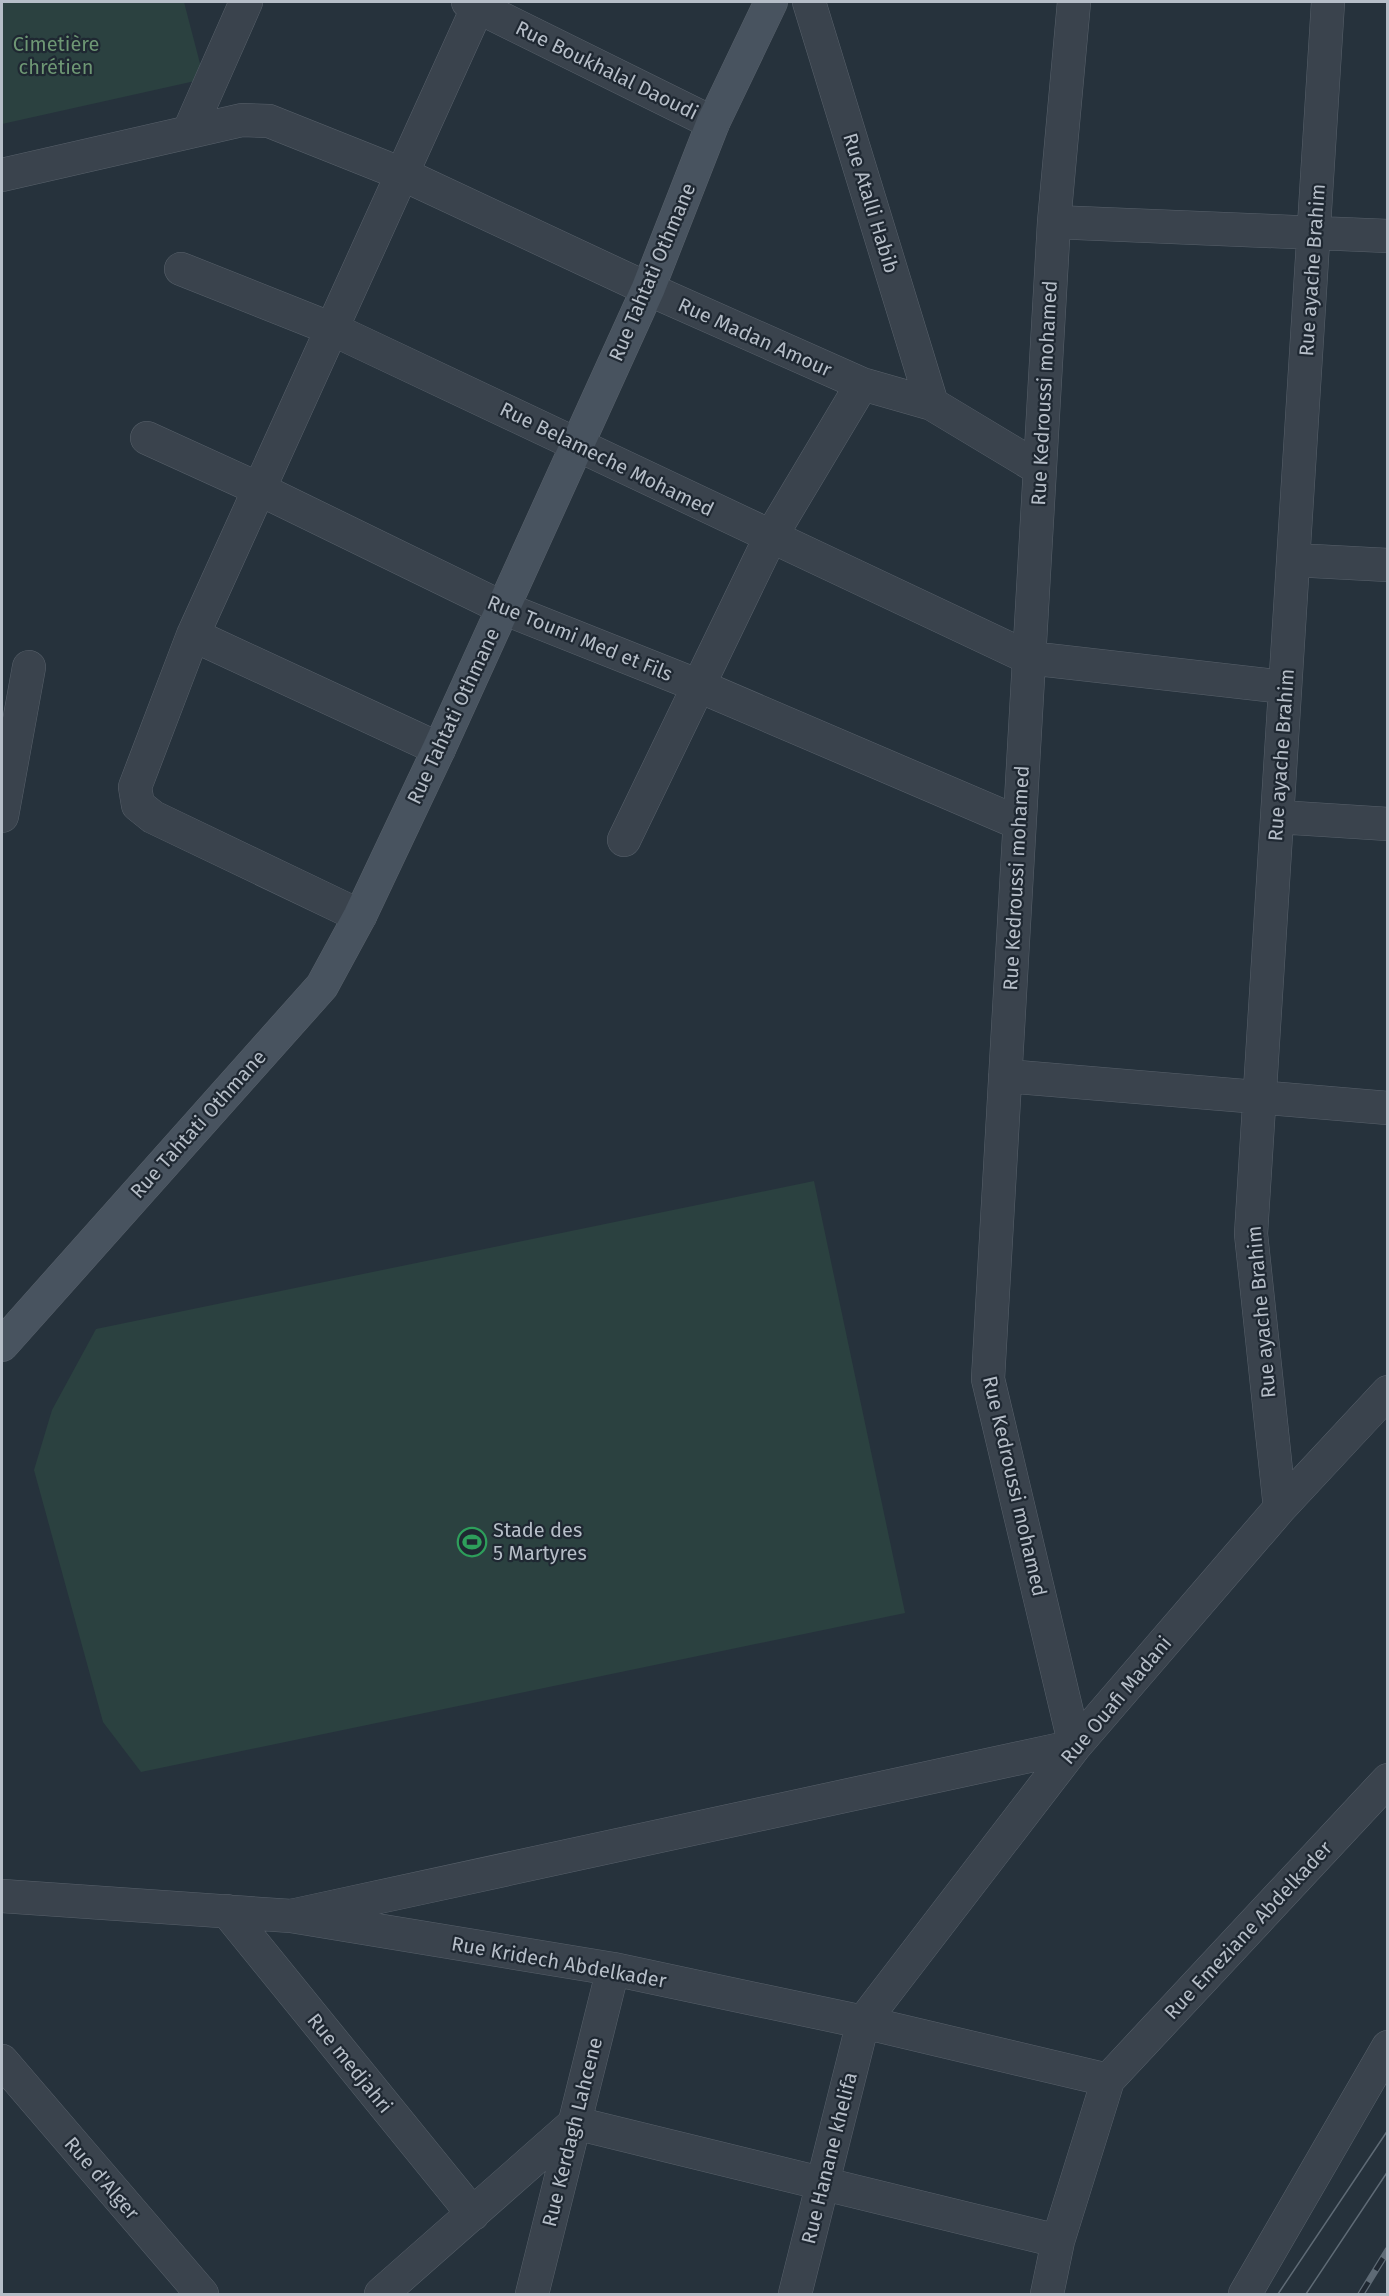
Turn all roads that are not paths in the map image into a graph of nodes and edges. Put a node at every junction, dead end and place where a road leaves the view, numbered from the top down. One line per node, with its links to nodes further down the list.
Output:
1 (246, 2): 8 (street)
2 (771, 2): 7 (main road, Rue Tahtati Othmane)
3 (809, 2): 18 (street, Rue Atalli Habib)
4 (1074, 2): 11 (street, Rue Kedroussi mohamed)
5 (1328, 2): 12 (street, Rue ayache Brahim)
6 (475, 3): 7 (street, Rue Boukhalal Daoudi); 9 (street)
7 (713, 123): 15 (main road, Rue Tahtati Othmane)
8 (189, 131): 9 (street, Rue Madan Amour); 10 (street)
9 (402, 174): 15 (street, Rue Madan Amour); 16 (street)
10 (2, 175)
11 (1054, 222): 12 (street); 21 (street, Rue Kedroussi mohamed)
12 (1314, 233): 13 (street); 24 (street, Rue ayache Brahim)
13 (1388, 236)
14 (181, 269): 16 (street, Rue Belameche Mohamed)
15 (648, 289): 17 (street, Rue Madan Amour); 20 (main road, Rue Tahtati Othmane)
16 (332, 329): 20 (street, Rue Belameche Mohamed); 22 (street)
17 (862, 384): 18 (street, Rue Madan Amour); 23 (street)
18 (932, 404): 21 (street, Rue Madan Amour)
19 (147, 438): 22 (street, Rue Toumi Med et Fils)
20 (577, 444): 23 (street, Rue Belameche Mohamed); 26 (main road, Rue Tahtati Othmane)
21 (1040, 469): 28 (street, Rue Kedroussi mohamed)
22 (259, 489): 26 (street, Rue Toumi Med et Fils); 27 (street)
23 (770, 538): 28 (street, Rue Belameche Mohamed); 30 (street)
24 (1294, 560): 25 (street); 31 (street, Rue ayache Brahim)
25 (1388, 565)
26 (503, 608): 30 (street, Rue Toumi Med et Fils); 32 (main road, Rue Tahtati Othmane)
27 (193, 635): 32 (street); 38 (street)
28 (1029, 658): 31 (street, Rue Belameche Mohamed); 35 (street, Rue Kedroussi mohamed)
29 (29, 667): 33 (street)
30 (699, 686): 35 (street, Rue Toumi Med et Fils); 37 (street)
31 (1286, 687): 34 (street, Rue ayache Brahim)
32 (439, 749): 38 (main road, Rue Tahtati Othmane)
33 (2, 816)
34 (1278, 817): 36 (street); 40 (street, Rue ayache Brahim)
35 (1019, 824): 39 (street, Rue Kedroussi mohamed)
36 (1388, 824)
37 (624, 840)
38 (360, 916): 42 (main road, Rue Tahtati Othmane)
39 (1005, 1076): 40 (street); 45 (street, Rue Kedroussi mohamed)
40 (1260, 1096): 41 (street); 44 (street, Rue ayache Brahim)
41 (1388, 1108)
42 (2, 1345)
43 (1388, 1392): 44 (street, Rue Ouafi Madani)
44 (1280, 1508): 45 (street, Rue Ouafi Madani)
45 (1076, 1746): 49 (street); 51 (street, Rue Ouafi Madani)
46 (1388, 1780): 54 (street, Rue Emeziane Abdelkader)
47 (2, 1896): 48 (street, Rue Kridech Abdelkader)
48 (227, 1911): 49 (street, Rue Kridech Abdelkader); 57 (street, Rue medjahri)
49 (291, 1916): 50 (street, Rue Kridech Abdelkader)
50 (613, 1969): 51 (street, Rue Kridech Abdelkader); 55 (street, Rue Kerdagh Lahcene)
51 (862, 2022): 54 (street, Rue Kridech Abdelkader); 56 (street, Rue Hanane khelifa)
52 (1388, 2047): 64 (street)
53 (2, 2061): 59 (street, Rue d'Alger)
54 (1108, 2080): 58 (street)
55 (575, 2123): 56 (street); 57 (street); 61 (street, Rue Kerdagh Lahcene)
56 (823, 2184): 58 (street); 62 (street, Rue Hanane khelifa)
57 (473, 2214): 60 (street)
58 (1058, 2241): 63 (street)
59 (201, 2295)
60 (381, 2295)
61 (532, 2295)
62 (795, 2295)
63 (1047, 2295)
64 (1245, 2295)

